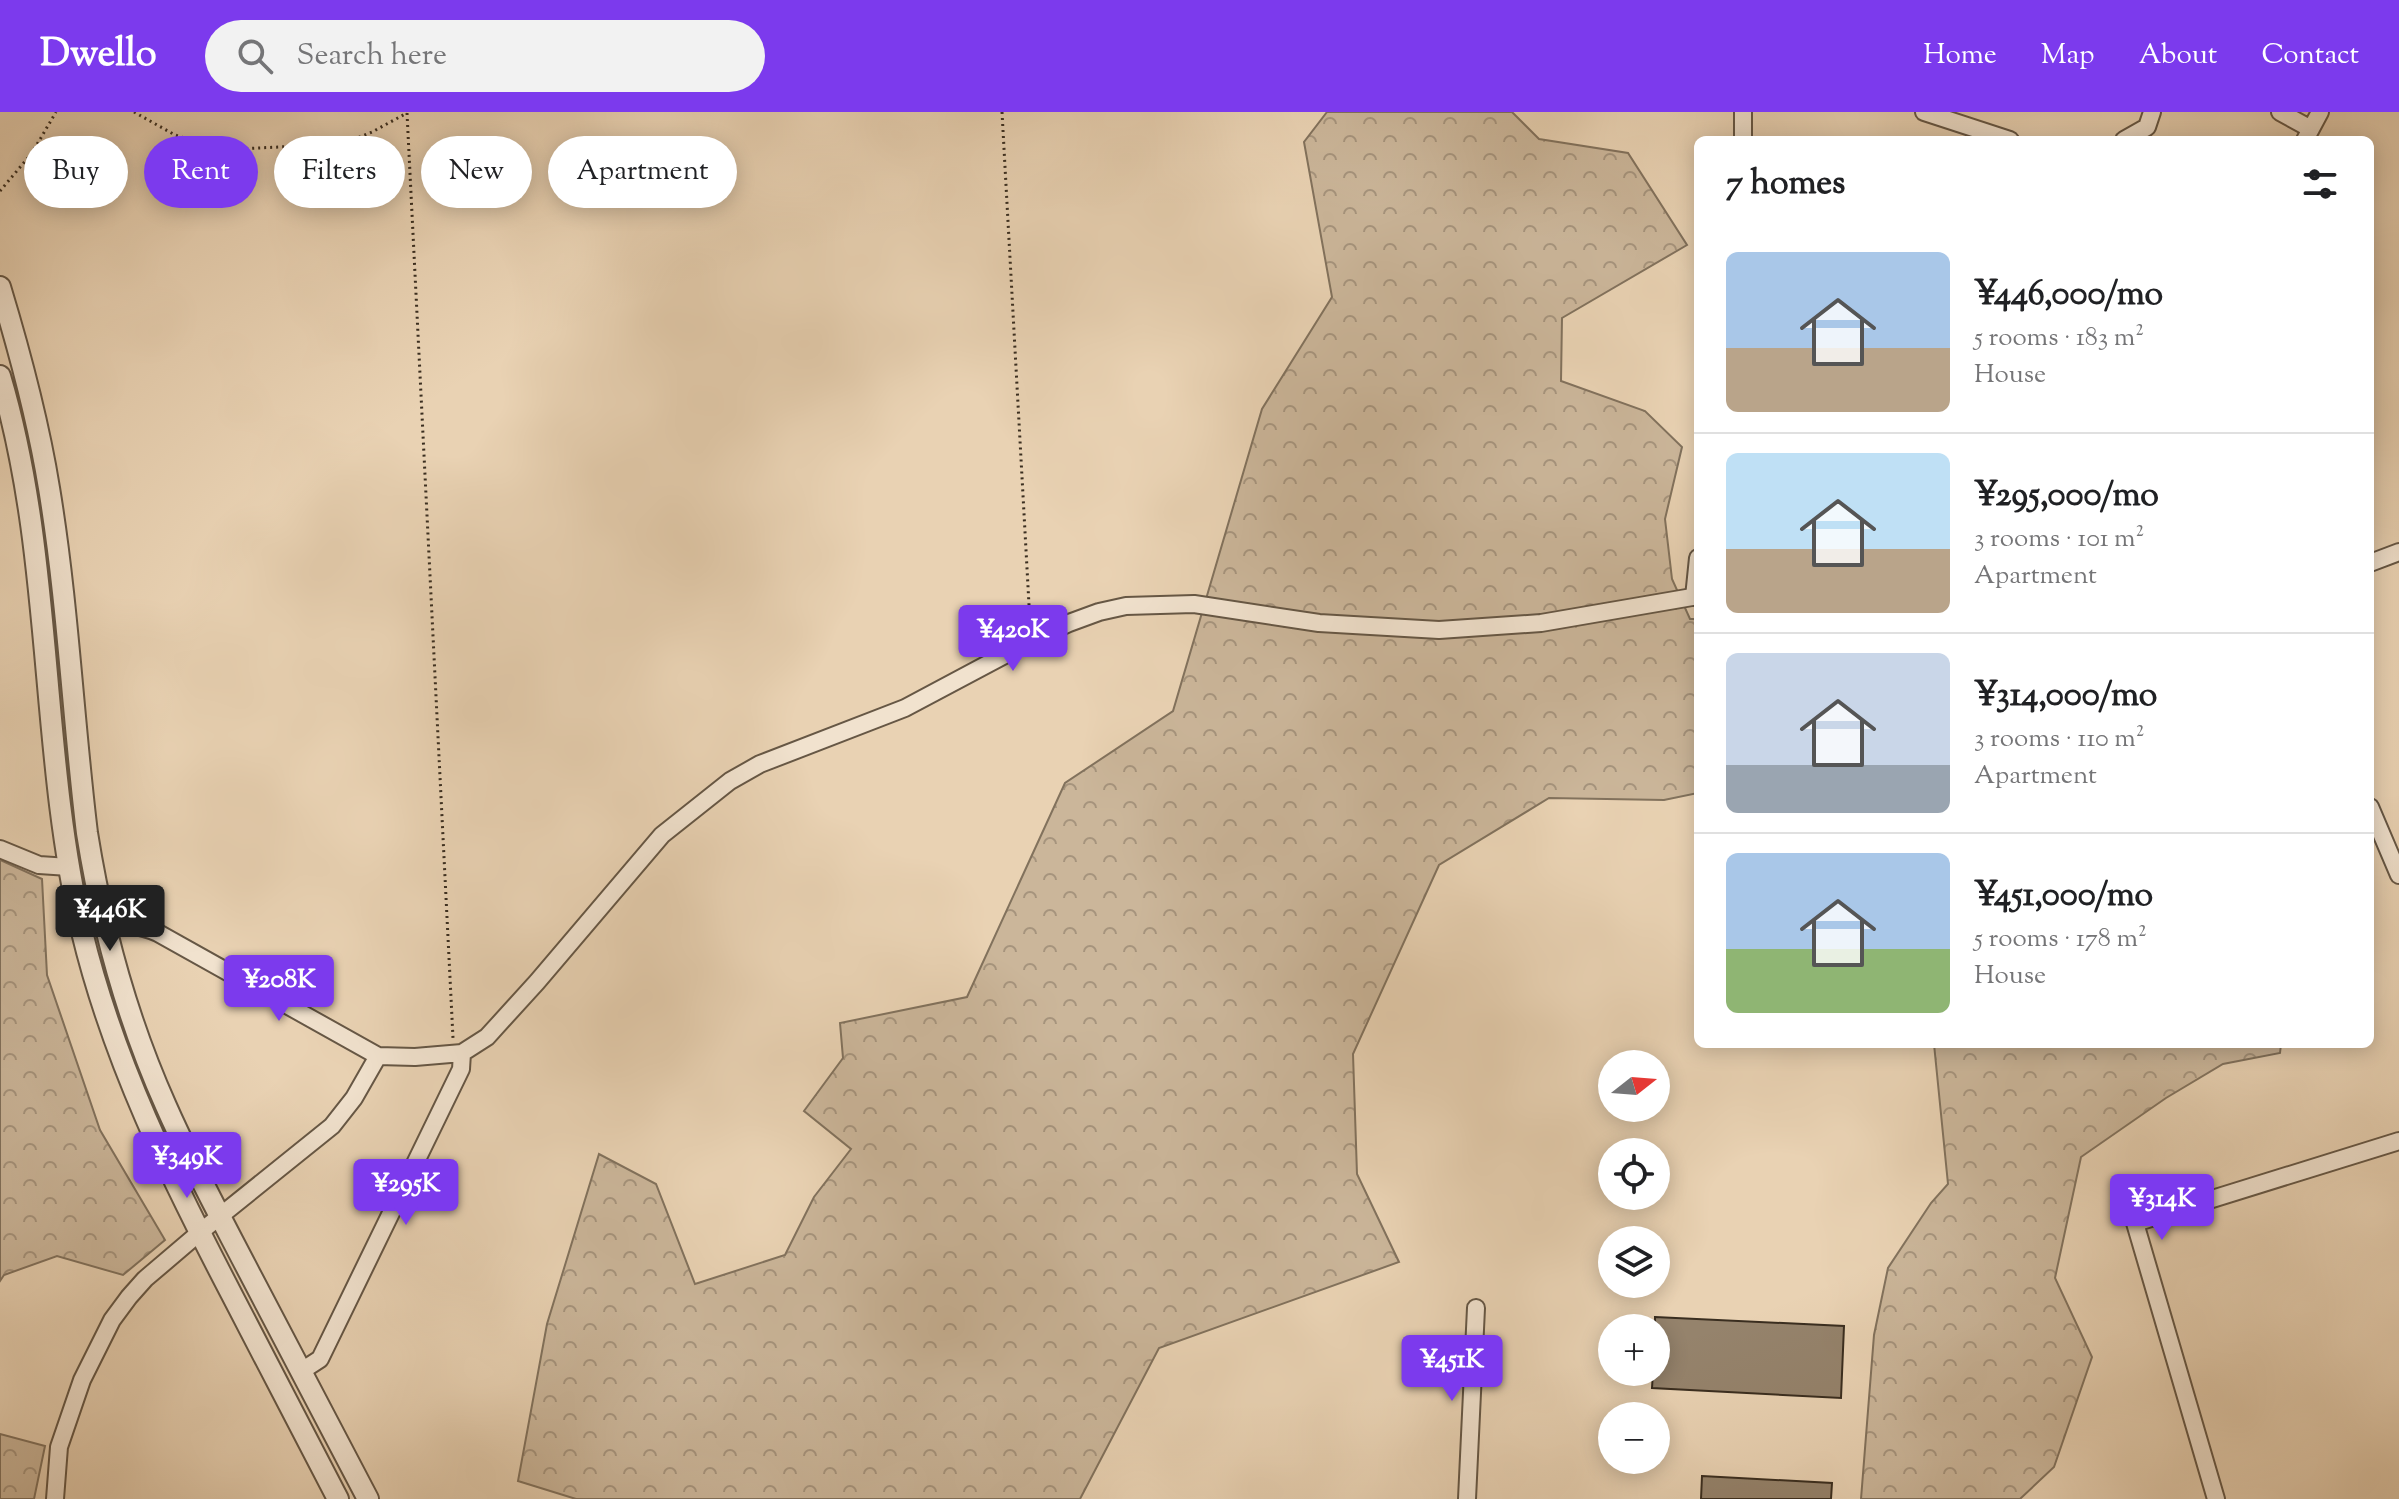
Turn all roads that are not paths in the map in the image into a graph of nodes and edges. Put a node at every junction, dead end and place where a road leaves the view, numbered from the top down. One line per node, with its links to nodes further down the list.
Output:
1 (1743, 112): 7 (street)
2 (1924, 112): 8 (street)
3 (2152, 112): 9 (street)
4 (2280, 112): 6 (street)
5 (2320, 112): 6 (street)
6 (2308, 135)
7 (1743, 136)
8 (1998, 136)
9 (2131, 136)
10 (0, 287): 18 (street)
11 (0, 376): 17 (street)
12 (2399, 552): 13 (street)
13 (2374, 561)
14 (1694, 596): 21 (street)
15 (2374, 816): 19 (street)
16 (0, 849): 17 (street)
17 (69, 867): 18 (street); 25 (street)
18 (93, 868): 20 (street)
19 (2399, 875)
20 (106, 927): 22 (street); 24 (street)
21 (458, 1053): 22 (street); 27 (street)
22 (378, 1056): 24 (street)
23 (2399, 1141): 32 (street)
24 (220, 1216): 25 (street); 27 (street)
25 (199, 1233): 28 (street); 29 (street)
26 (1476, 1308): 31 (street)
27 (300, 1372): 30 (street)
28 (55, 1499)
29 (338, 1499)
30 (368, 1499)
31 (1467, 1499)
32 (2216, 1499)

